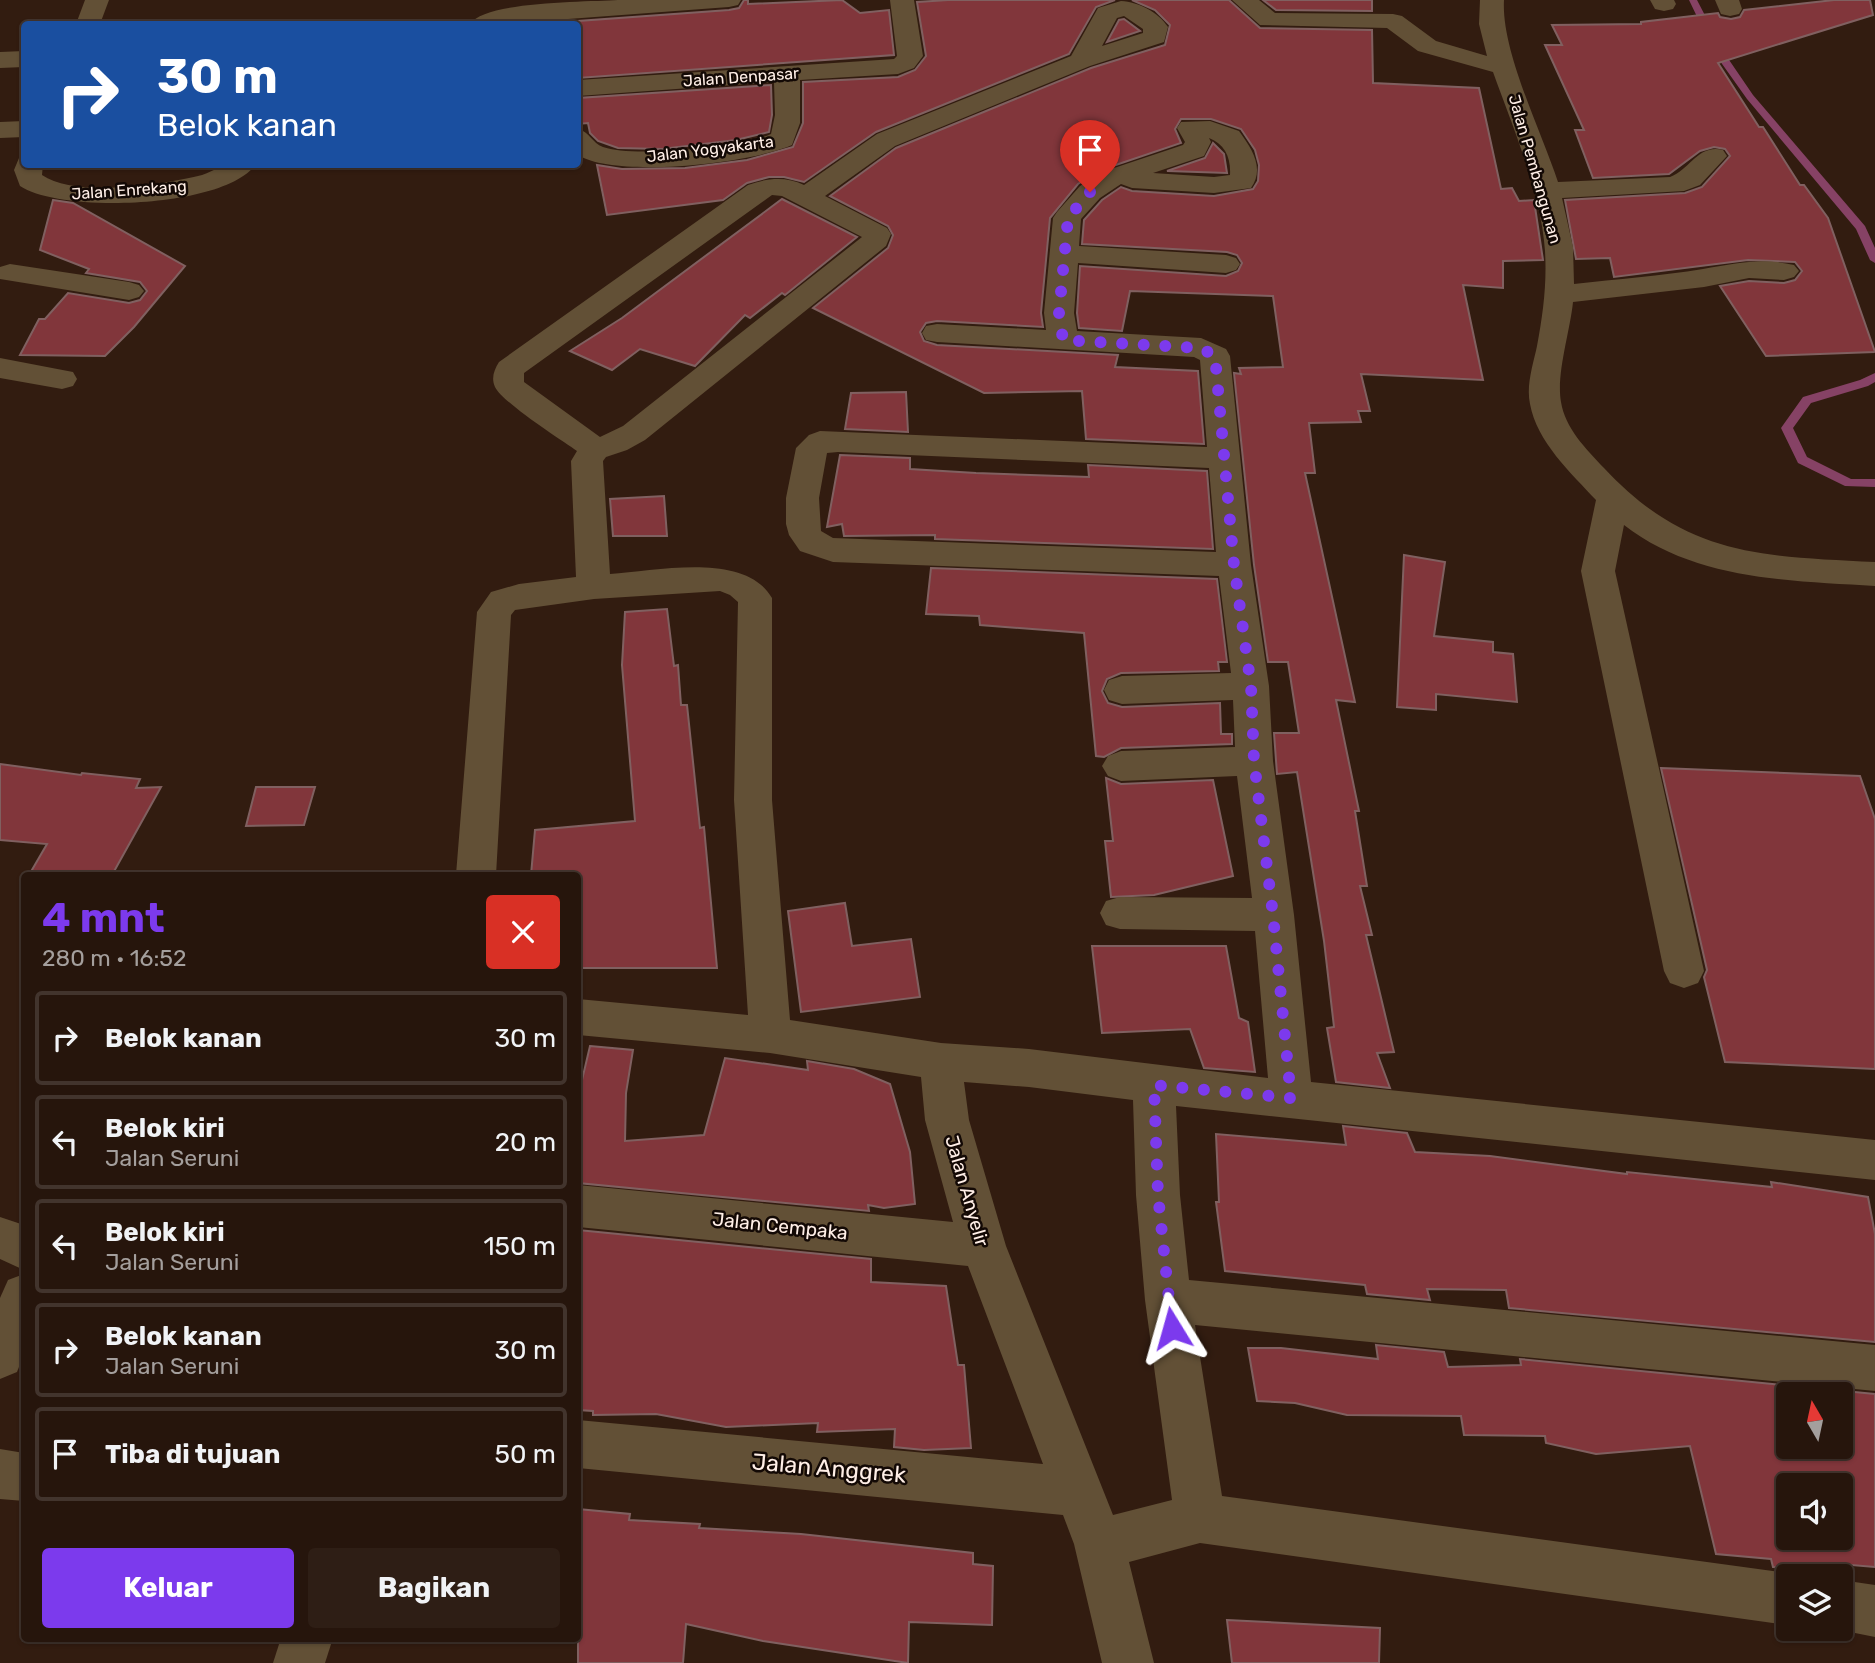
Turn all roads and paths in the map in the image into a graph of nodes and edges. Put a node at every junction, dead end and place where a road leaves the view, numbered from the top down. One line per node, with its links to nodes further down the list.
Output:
1 (97, 0): 9 (street)
2 (729, 0): 7 (street)
3 (902, 0): 14 (street, Jalan Denpasar)
4 (1244, 0): 13 (street)
5 (1403, 0): 13 (street)
6 (1493, 0): 13 (street, Jalan Pembangunan)
7 (547, 12): 8 (street)
8 (496, 13)
9 (89, 21)
10 (21, 59): 11 (street)
11 (0, 61)
12 (1081, 61): 24 (street)
13 (1502, 63): 23 (street, Jalan Pembangunan)
14 (786, 73): 15 (street, Jalan Denpasar); 18 (street, Jalan Yogyakarta)
15 (581, 88)
16 (21, 129): 17 (street)
17 (0, 130)
18 (581, 143)
19 (1713, 156): 23 (street)
20 (28, 168): 21 (street, Jalan Enrekang)
21 (239, 168)
22 (1109, 179): 25 (street)
23 (1545, 191): 30 (street, Jalan Pembangunan)
24 (806, 197): 35 (street); 35 (street)
25 (1065, 254): 26 (street); 32 (street)
26 (1226, 264)
27 (6, 268): 29 (street)
28 (1784, 271): 30 (street)
29 (130, 291)
30 (1557, 295): 37 (street, Jalan Pembangunan)
31 (937, 333): 32 (street)
32 (1063, 340): 36 (street)
33 (0, 368): 34 (street)
34 (62, 379)
35 (595, 449): 40 (street)
36 (1224, 458): 38 (street); 38 (street)
37 (1613, 498): 39 (street, Jalan Pembangunan); 48 (street)
38 (1234, 565): 41 (street)
39 (1875, 574)
40 (594, 587): 45 (street); 50 (street)
41 (1251, 686): 42 (street); 43 (street)
42 (1122, 690)
43 (1254, 761): 44 (street); 47 (street)
44 (1121, 766)
45 (477, 872)
46 (1119, 913): 47 (street)
47 (1273, 915): 53 (street)
48 (1684, 971)
49 (581, 1017): 50 (street)
50 (770, 1035): 51 (street)
51 (958, 1063): 52 (street); 58 (street, Jalan Anyelir)
52 (1154, 1085): 53 (street); 59 (street)
53 (1291, 1098): 54 (street)
54 (1875, 1160)
55 (581, 1206): 58 (street, Jalan Cempaka)
56 (0, 1238): 57 (street)
57 (21, 1245)
58 (983, 1247): 66 (street, Jalan Anyelir)
59 (1168, 1300): 62 (street); 67 (street)
60 (21, 1304): 61 (street)
61 (0, 1356)
62 (1875, 1367)
63 (581, 1444): 66 (street, Jalan Anggrek)
64 (0, 1475): 65 (street)
65 (21, 1477)
66 (1080, 1492): 67 (street, Jalan Anyelir)
67 (1150, 1531): 68 (street); 73 (street, Jalan Anyelir)
68 (1776, 1598)
69 (1853, 1608): 70 (street)
70 (1875, 1611)
71 (306, 1642): 72 (street)
72 (299, 1663)
73 (1128, 1663)

